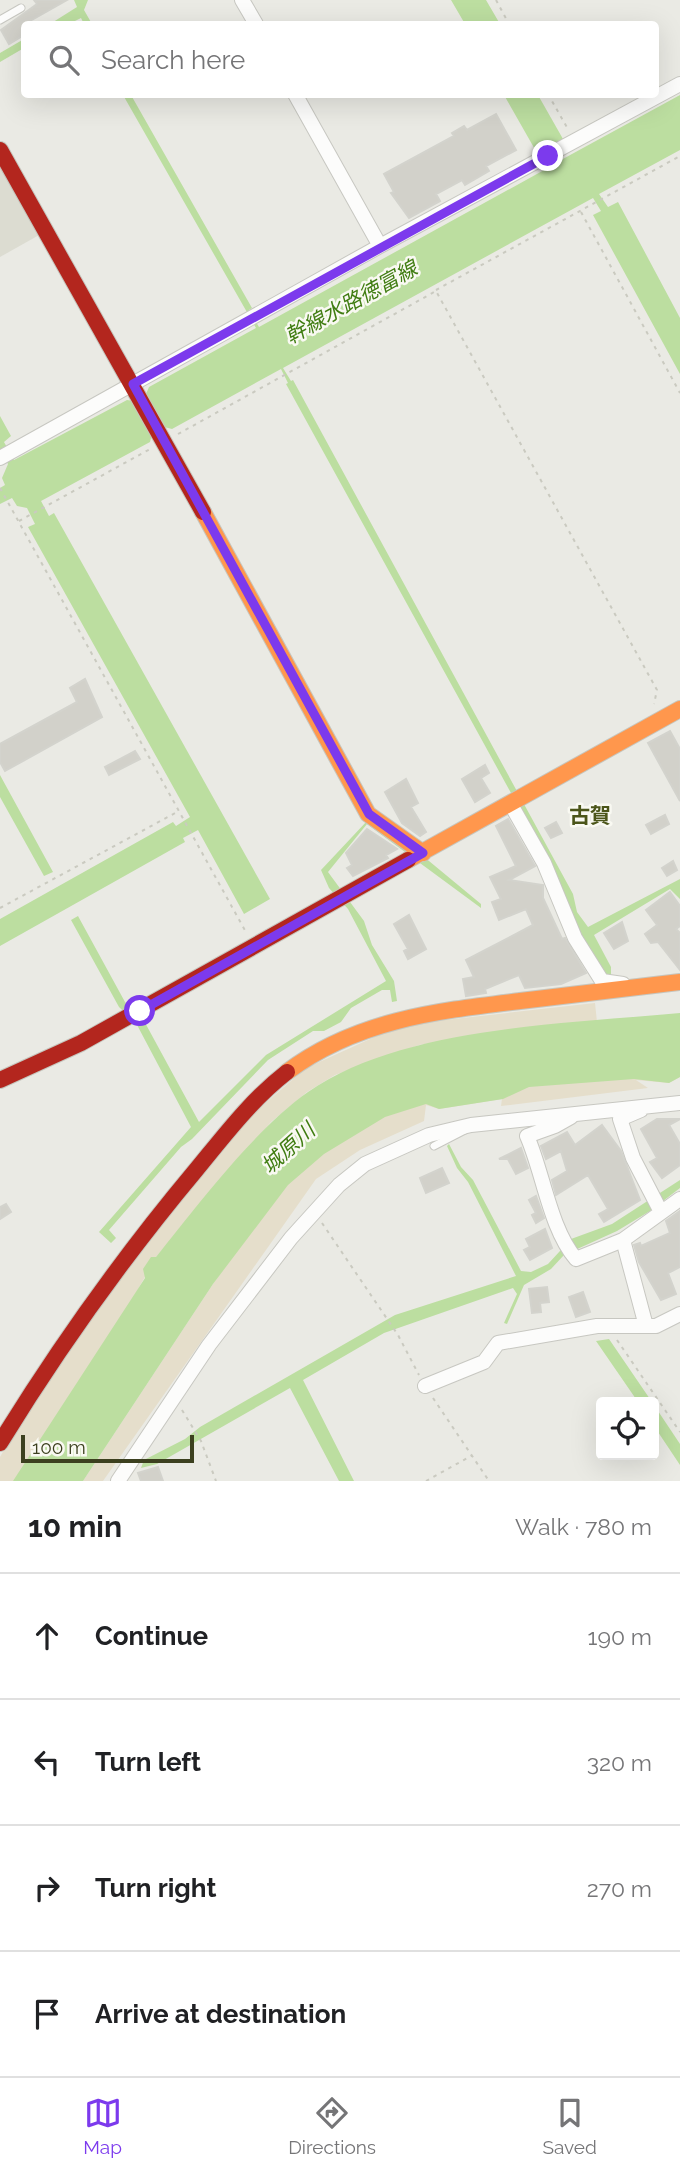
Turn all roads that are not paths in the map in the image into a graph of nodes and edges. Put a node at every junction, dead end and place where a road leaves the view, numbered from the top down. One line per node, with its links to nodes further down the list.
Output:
1 (242, 0): 4 (street)
2 (21, 8): 3 (lane)
3 (0, 20)
4 (254, 21)
5 (680, 83): 6 (street)
6 (659, 94)
7 (297, 98): 10 (street)
8 (653, 98): 10 (street)
9 (0, 150): 11 (street)
10 (380, 246): 11 (street)
11 (136, 389): 12 (street); 15 (street)
12 (4, 456)
13 (680, 709): 14 (street)
14 (517, 800): 15 (street); 17 (street)
15 (419, 855): 18 (street)
16 (680, 982): 17 (street)
17 (659, 987): 30 (street)
18 (0, 1080)
19 (680, 1103): 20 (street)
20 (655, 1104): 21 (street); 25 (street)
21 (576, 1114): 22 (street); 26 (street)
22 (471, 1125): 23 (lane); 31 (street)
23 (434, 1146)
24 (680, 1199): 25 (street)
25 (657, 1205): 26 (street)
26 (622, 1240): 28 (street)
27 (680, 1314): 28 (street)
28 (646, 1326): 29 (street)
29 (425, 1386)
30 (0, 1443)
31 (118, 1481)

